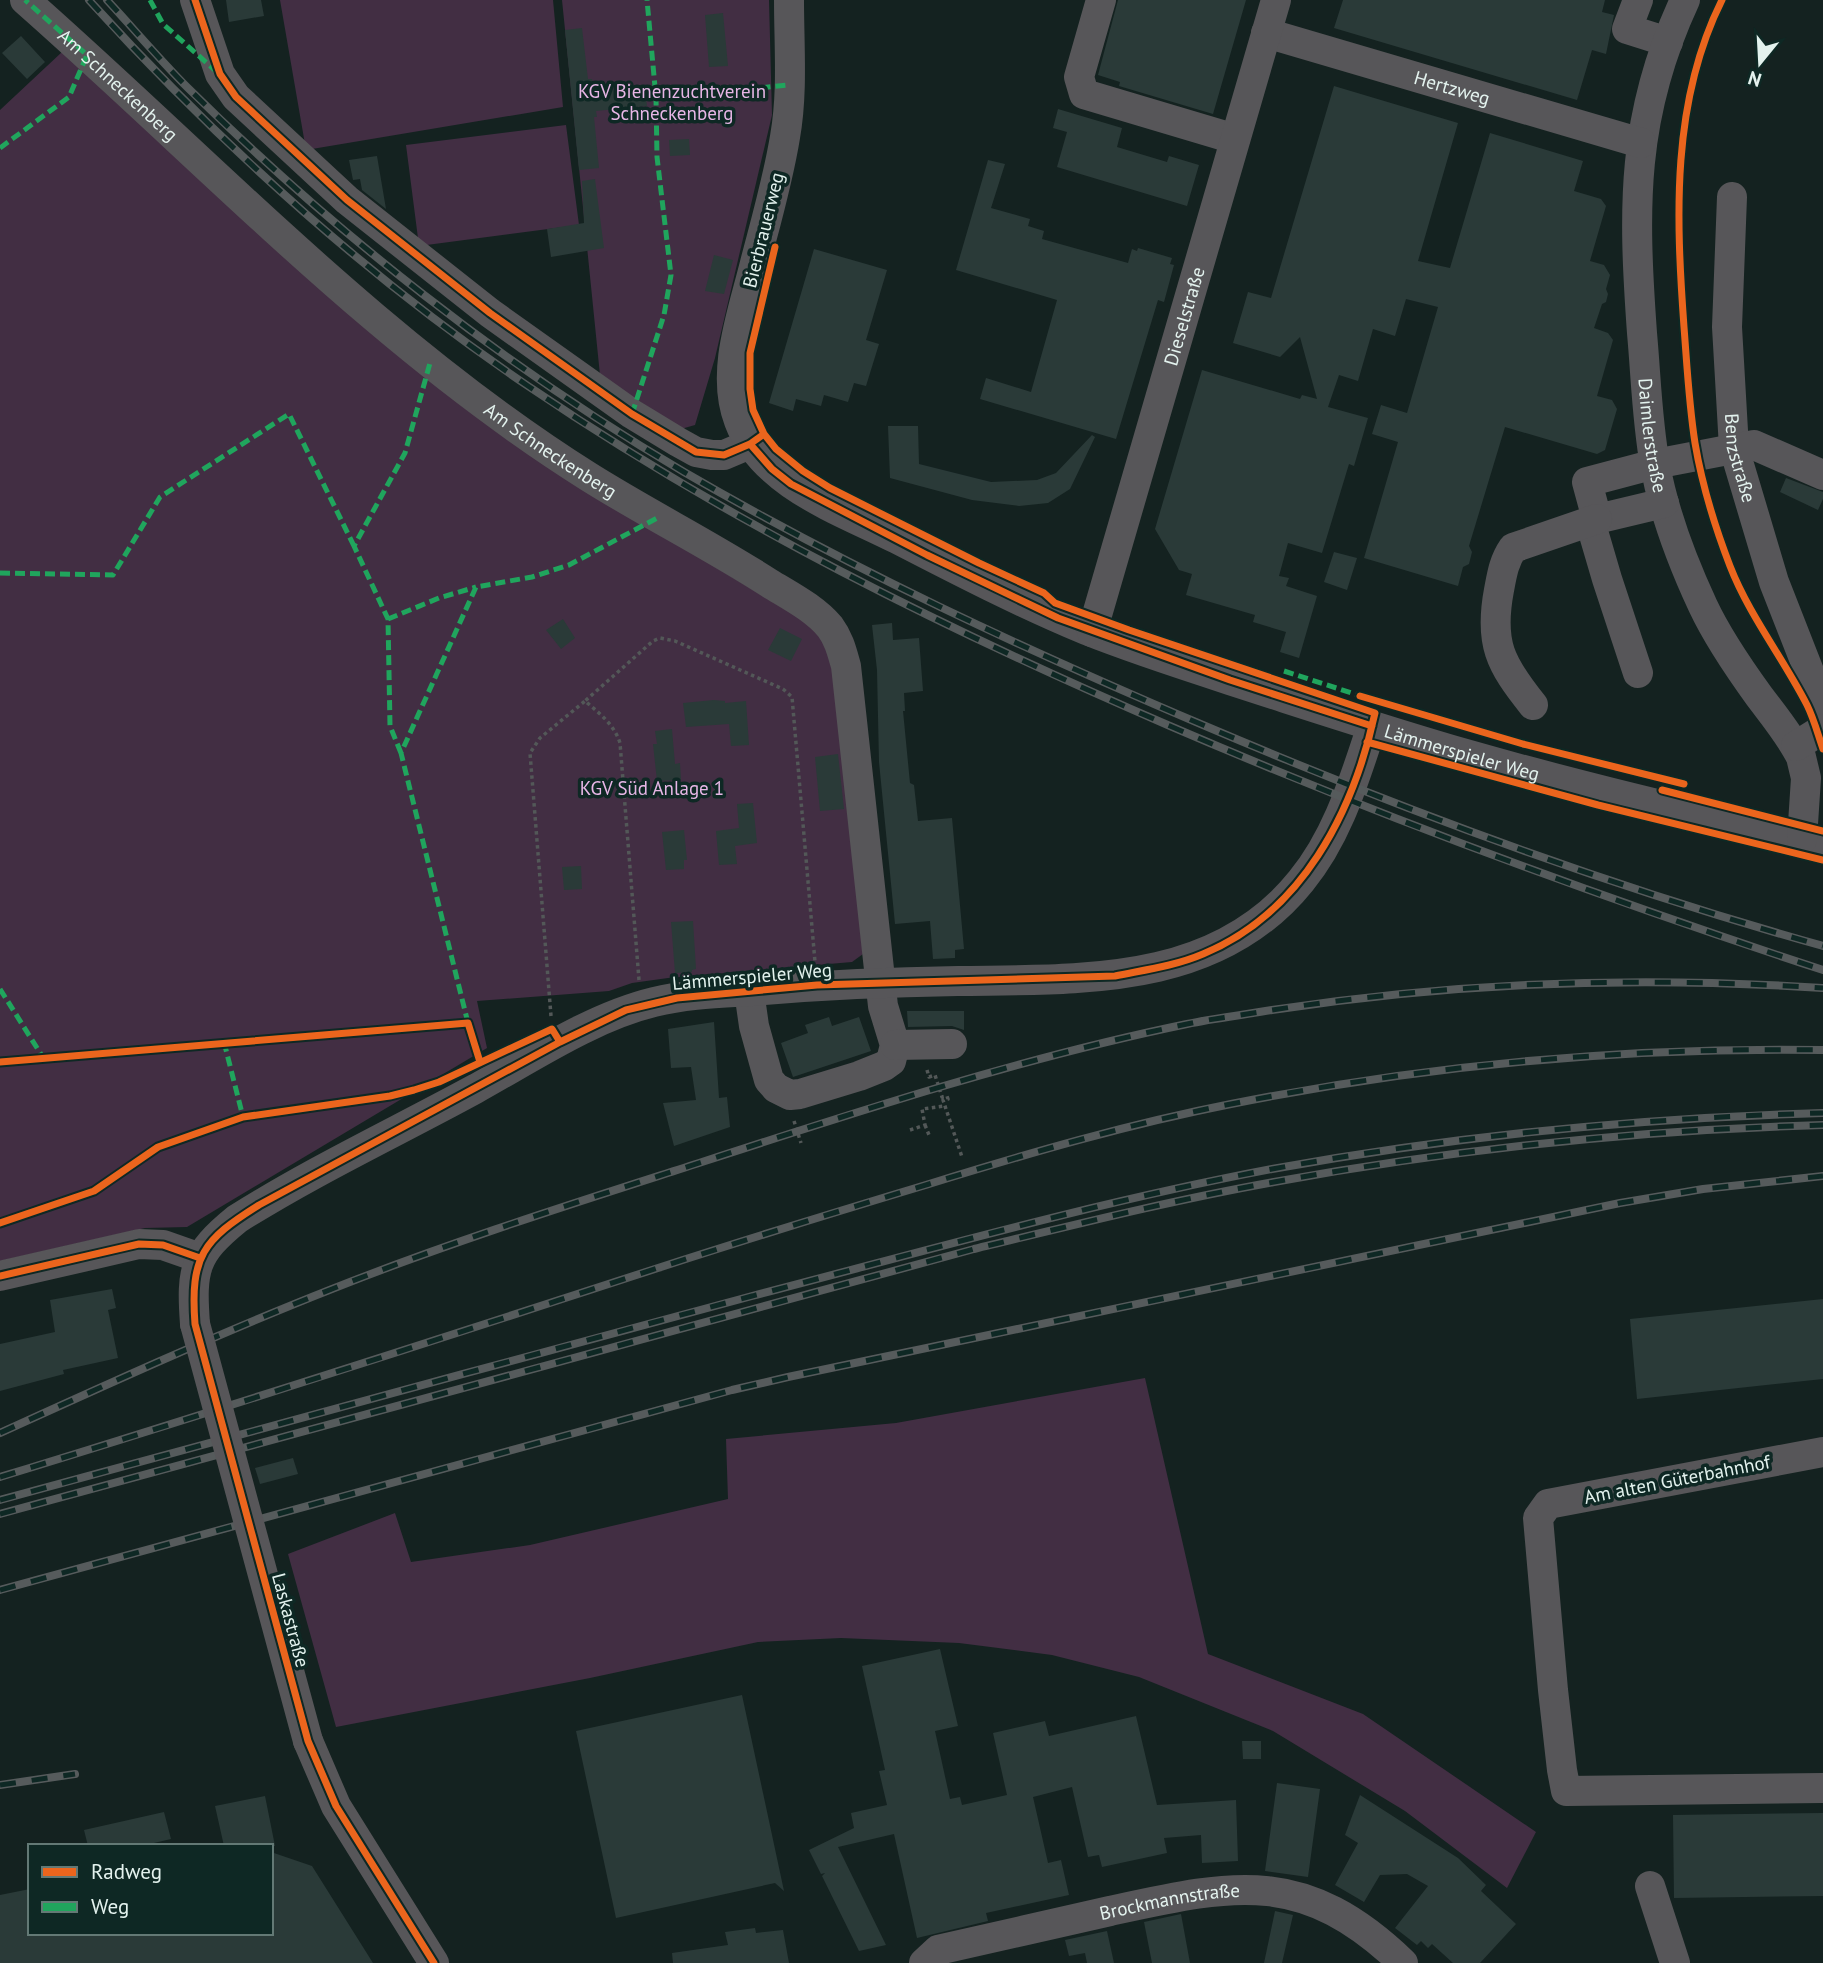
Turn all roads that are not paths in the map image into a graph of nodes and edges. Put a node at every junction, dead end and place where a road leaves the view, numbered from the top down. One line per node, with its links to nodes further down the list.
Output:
1 (25, 0): 27 (street, Am Schneckenberg)
2 (195, 0): 14 (street)
3 (789, 0): 14 (street, Bierbrauerweg)
4 (1101, 0): 10 (street)
5 (1276, 0): 8 (street, Dieselstraße)
6 (1638, 0): 9 (street)
7 (1685, 0): 9 (street, Daimlerstraße)
8 (1266, 33): 10 (street, Dieselstraße); 11 (street, Hertzweg)
9 (1668, 41): 11 (street, Daimlerstraße)
10 (1235, 139): 19 (street, Dieselstraße)
11 (1641, 143): 15 (street, Daimlerstraße)
12 (1732, 197): 13 (street, Benzstraße)
13 (1734, 448): 15 (street); 16 (street); 22 (street, Benzstraße)
14 (754, 449): 19 (street)
15 (1655, 464): 17 (street, Daimlerstraße); 18 (street)
16 (1823, 475)
17 (1664, 503): 18 (street); 25 (street, Daimlerstraße)
18 (1594, 520): 20 (street); 21 (street)
19 (1092, 632): 23 (street)
20 (1638, 673)
21 (1533, 705)
22 (1823, 707)
23 (1372, 726): 26 (street, Lämmerspieler Weg); 27 (street, Lämmerspieler Weg)
24 (1823, 729): 25 (street)
25 (1796, 746): 26 (street, Daimlerstraße)
26 (1812, 841)
27 (882, 982): 28 (street, Lämmerspieler Weg); 30 (street, Am Schneckenberg)
28 (748, 991): 30 (street); 31 (street, Lämmerspieler Weg)
29 (952, 1044): 30 (street)
30 (907, 1045)
31 (200, 1258): 32 (street); 36 (street, Laskastraße, bridge)
32 (0, 1276)
33 (1823, 1452): 34 (street, Am alten Güterbahnhof)
34 (1823, 1788)
35 (1650, 1886): 39 (street)
36 (434, 1963)
37 (924, 1963): 38 (street, Brockmannstraße)
38 (1403, 1963)
39 (1675, 1963)

